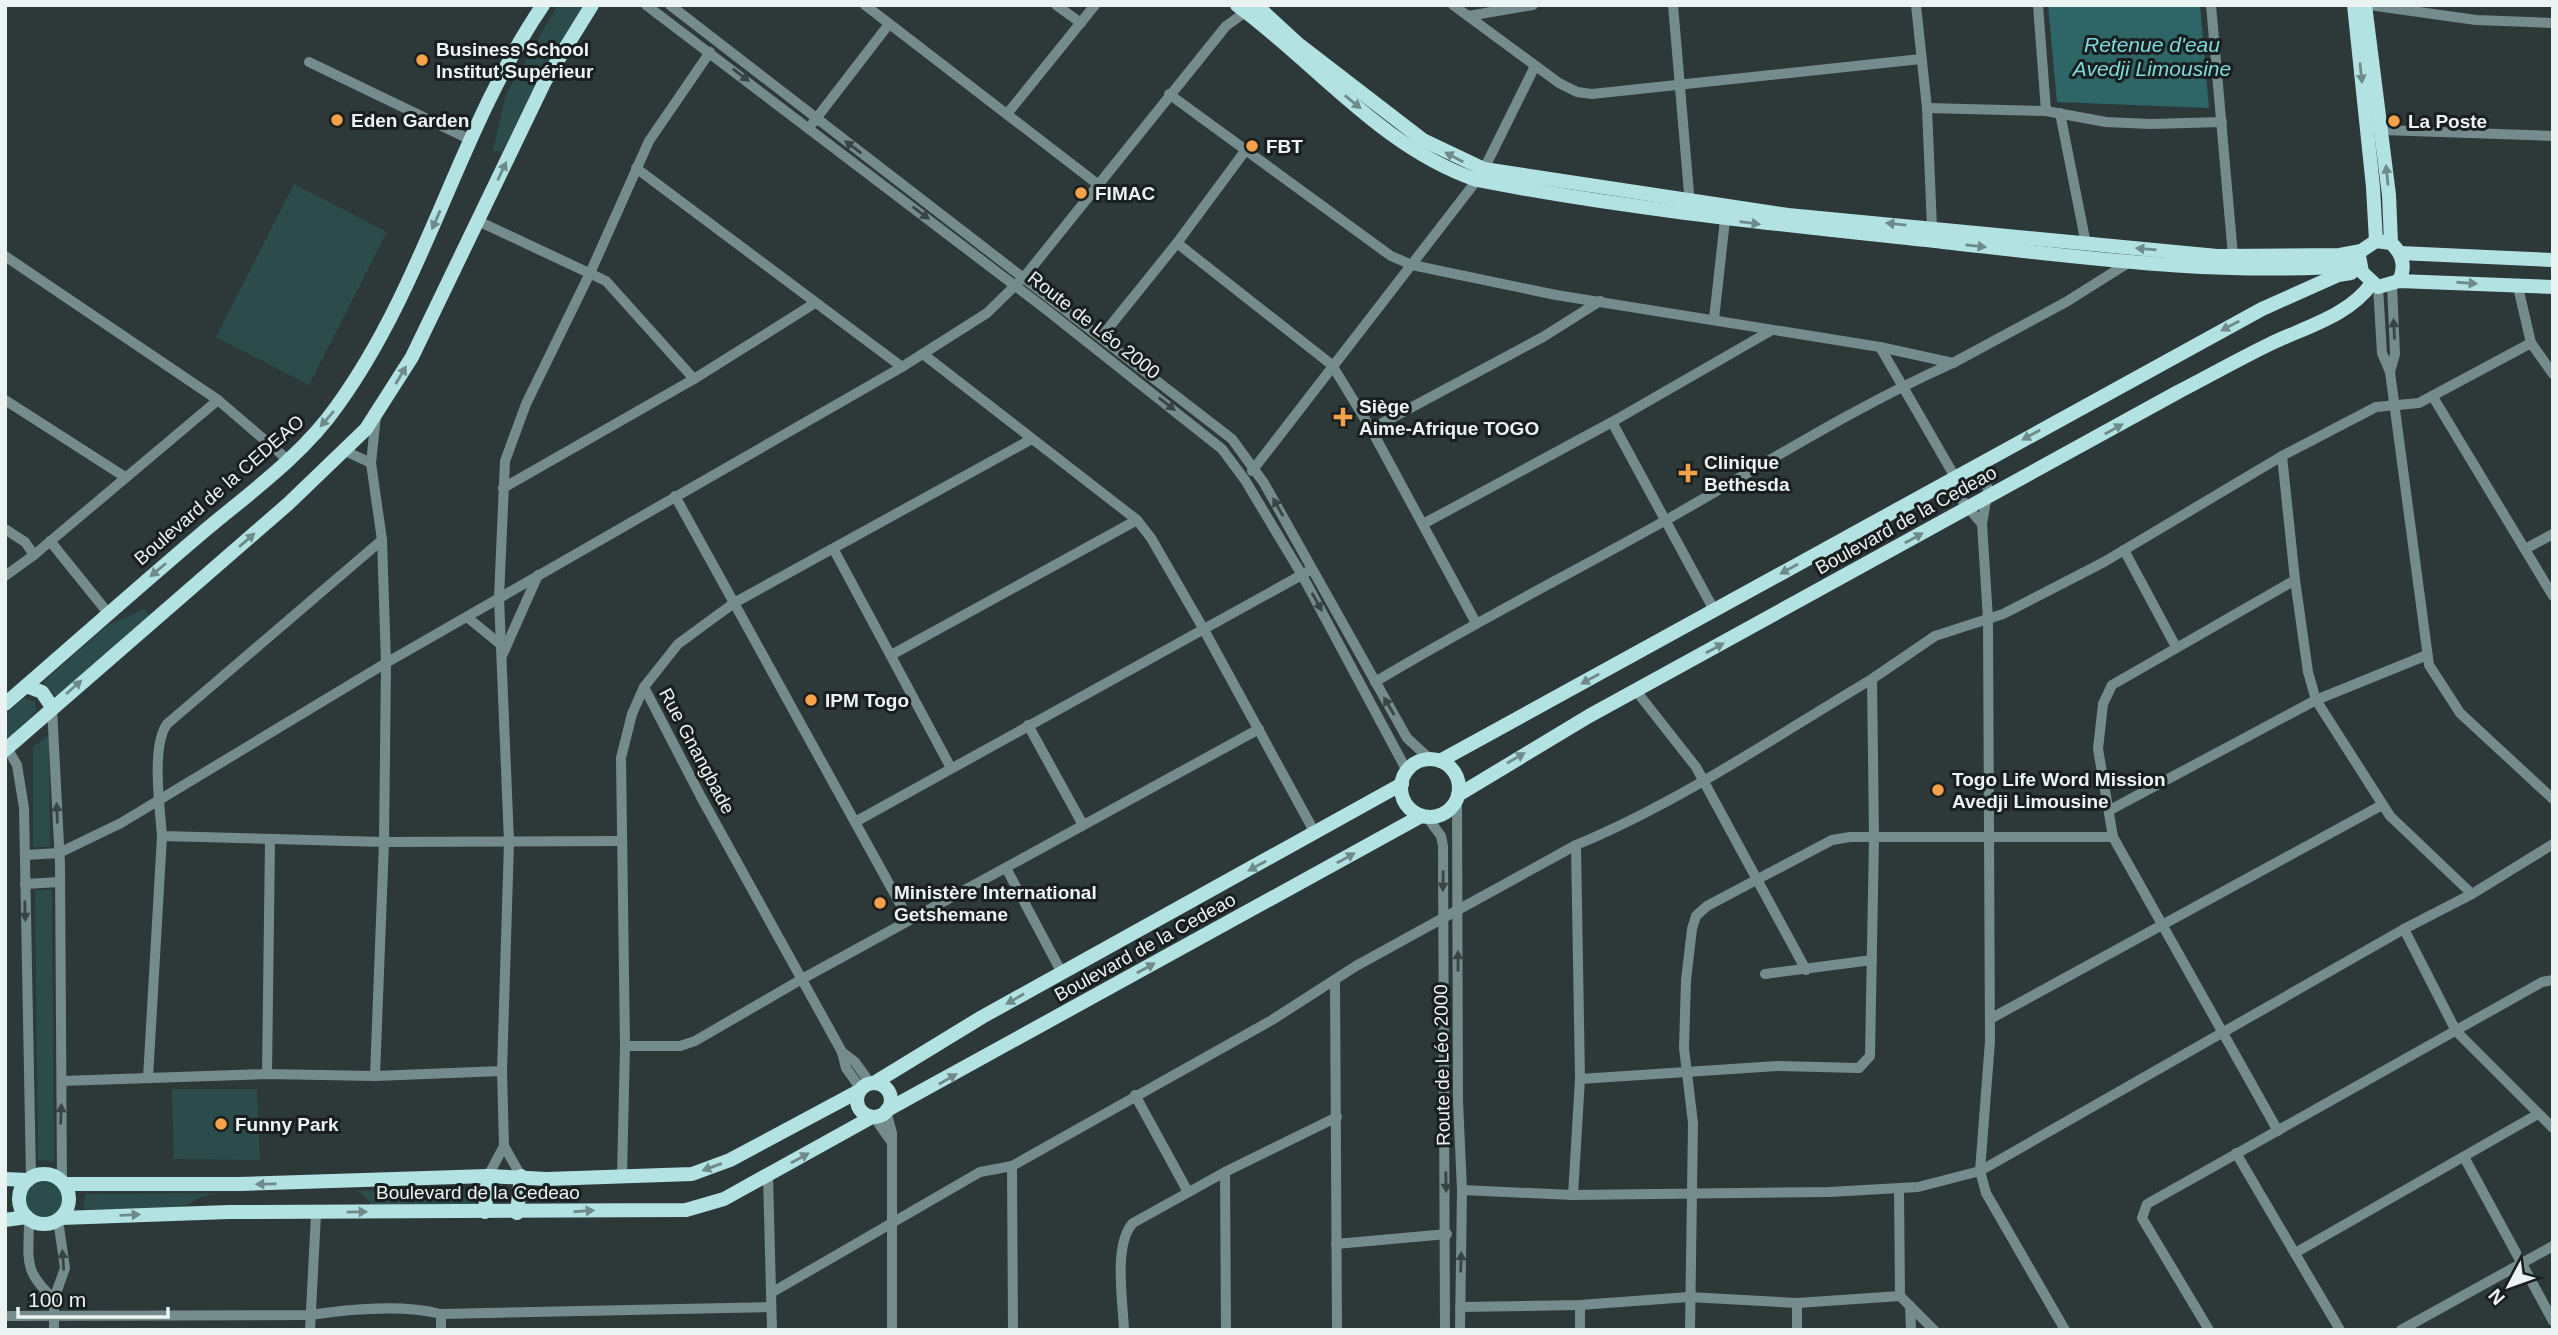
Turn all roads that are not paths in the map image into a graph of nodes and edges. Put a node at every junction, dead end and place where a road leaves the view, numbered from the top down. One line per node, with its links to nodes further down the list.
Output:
1 (543, 5): 37 (main road, Boulevard de la CEDEAO)
2 (592, 5): 44 (main road, one-way to 2)
3 (646, 5): 23 (street, Route de Léo 2000)
4 (670, 5): 34 (street, Route de Léo 2000)
5 (865, 5): 22 (street)
6 (1056, 5): 20 (street)
7 (1095, 5): 20 (street)
8 (1453, 5): 18 (street)
9 (1533, 5): 18 (street)
10 (1672, 5): 27 (street)
11 (1916, 5): 24 (street)
12 (2038, 5): 30 (street)
13 (2211, 5): 33 (street)
14 (2354, 5): 46 (main road, one-way to 46)
15 (2367, 5): 19 (street); 35 (main road)
16 (2474, 5): 19 (street)
17 (1250, 6): 28 (street); 40 (main road)
18 (1468, 16): 26 (street)
19 (2476, 20): 21 (street)
20 (1080, 23): 32 (street)
21 (2553, 23)
22 (889, 24): 32 (street); 34 (street)
23 (710, 52): 34 (street, Route de Léo 2000, one-way to 34); 39 (street)
24 (1922, 59): 27 (street); 29 (street)
25 (309, 62): 37 (street)
26 (1535, 66): 27 (street); 40 (street)
27 (1681, 86): 42 (street)
28 (1169, 94): 38 (street); 41 (street)
29 (1927, 108): 30 (street); 45 (street)
30 (2046, 111): 31 (street)
31 (2060, 113): 33 (street); 48 (street)
32 (1007, 114): 41 (street)
33 (2222, 122): 51 (street)
34 (813, 123): 58 (street, Route de Léo 2000, one-way to 34); 60 (street, Route de Léo 2000, one-way to 60)
35 (2382, 131): 36 (street); 49 (main road, one-way to 35)
36 (2553, 136)
37 (471, 140): 88 (main road, Boulevard de la CEDEAO, one-way to 88)
38 (1245, 151): 47 (street); 55 (street)
39 (636, 168): 57 (street); 65 (street)
40 (1480, 174): 42 (main road); 55 (street)
41 (1100, 186): 58 (street)
42 (1691, 208): 43 (main road); 45 (main road, one-way to 42)
43 (1725, 220): 53 (main road, one-way to 53); 66 (street)
44 (478, 221): 57 (street); 82 (main road, one-way to 44)
45 (1932, 228): 48 (main road)
46 (2376, 241): 49 (main road); 54 (main road)
47 (1177, 243): 68 (street); 73 (street)
48 (2086, 244): 51 (main road, one-way to 48)
49 (2396, 248): 52 (main road); 59 (main road)
50 (5, 256): 80 (street)
51 (2233, 256): 54 (main road)
52 (2553, 260)
53 (2128, 262): 56 (main road); 72 (street)
54 (2361, 263): 56 (main road); 59 (main road); 63 (main road, Boulevard de la Cedeao)
55 (1412, 265): 64 (street); 73 (street)
56 (2282, 268): 63 (main road)
57 (591, 271): 76 (street); 95 (street)
58 (1025, 276): 60 (street); 68 (street, Route de Léo 2000)
59 (2385, 284): 61 (main road, one-way to 61); 81 (street); 97 (main road, Boulevard de la Cedeao, one-way to 59)
60 (1017, 286): 71 (street); 94 (street, Route de Léo 2000, one-way to 94)
61 (2518, 287): 62 (main road); 69 (street)
62 (2553, 287)
63 (2291, 295): 90 (main road, Boulevard de la Cedeao, one-way to 90)
64 (1600, 301): 66 (street); 84 (street)
65 (816, 303): 74 (street); 76 (street)
66 (1714, 319): 67 (street)
67 (1772, 330): 70 (street); 83 (street)
68 (1102, 336): 91 (street, Route de Léo 2000)
69 (2531, 343): 75 (street); 78 (street)
70 (1880, 347): 72 (street); 77 (street)
71 (923, 354): 74 (street); 85 (street)
72 (1953, 363): 77 (street)
73 (1332, 365): 84 (street); 91 (street)
74 (902, 368): 96 (street)
75 (2553, 374)
76 (695, 379): 95 (street)
77 (1902, 386): 93 (street); 100 (street)
78 (2432, 397): 81 (street); 107 (street)
79 (5, 400): 92 (street)
80 (218, 400): 88 (street); 92 (street)
81 (2394, 403): 87 (street); 127 (street)
82 (376, 414): 86 (main road); 89 (street)
83 (1612, 422): 100 (street); 101 (street)
84 (1371, 429): 101 (street)
85 (1030, 440): 99 (street); 108 (street, Rue Gnangbade)
86 (345, 451): 89 (street); 137 (main road, one-way to 86)
87 (2283, 456): 109 (street); 114 (street)
88 (288, 460): 119 (main road, Boulevard de la CEDEAO, one-way to 119)
89 (370, 463): 105 (street)
90 (1978, 465): 93 (main road, Boulevard de la Cedeao); 97 (street)
91 (1255, 467): 94 (street); 111 (street, Route de Léo 2000, one-way to 91)
92 (125, 477): 106 (street)
93 (1955, 477): 98 (street); 118 (main road, Boulevard de la Cedeao, one-way to 118)
94 (1245, 480): 111 (street, Route de Léo 2000)
95 (503, 488): 116 (street)
96 (675, 496): 112 (street); 117 (street)
97 (1987, 498): 98 (main road, Boulevard de la Cedeao); 102 (street)
98 (1968, 508): 102 (street); 134 (main road, Boulevard de la Cedeao, one-way to 98)
99 (1137, 520): 123 (street); 126 (street)
100 (1667, 520): 118 (street); 122 (street)
101 (1423, 524): 122 (street)
102 (1982, 524): 121 (street)
103 (5, 529): 110 (street)
104 (2553, 534): 107 (street)
105 (382, 540): 129 (street); 147 (street)
106 (50, 541): 110 (street); 119 (street)
107 (2527, 548): 115 (street)
108 (834, 550): 117 (street, Rue Gnangbade); 126 (street)
109 (2124, 550): 121 (street); 125 (street)
110 (34, 555): 113 (street)
111 (1307, 572): 123 (street); 131 (street, Route de Léo 2000); 143 (street, Route de Léo 2000, one-way to 143)
112 (538, 575): 116 (street); 128 (street)
113 (5, 576)
114 (2295, 580): 125 (street); 135 (street)
115 (2553, 596)
116 (499, 598): 120 (street); 124 (street)
117 (734, 603): 133 (street, Rue Gnangbade); 151 (street)
118 (1714, 610): 141 (main road, Boulevard de la Cedeao, one-way to 141)
119 (108, 613): 132 (main road, Boulevard de la CEDEAO)
120 (467, 617): 124 (street); 129 (street)
121 (1987, 619): 130 (street); 155 (street)
122 (1476, 622): 131 (street)
123 (1203, 628): 138 (street); 139 (street)
124 (500, 644): 128 (street)
125 (2176, 647): 149 (street)
126 (892, 654): 142 (street)
127 (2427, 655): 135 (street); 146 (street)
128 (501, 658): 161 (street)
129 (386, 663): 147 (street); 160 (street)
130 (1872, 679): 144 (street); 156 (street)
131 (1375, 682): 141 (street, Route de Léo 2000, one-way to 131)
132 (26, 686): 136 (main road, Boulevard de la CEDEAO); 137 (main road)
133 (644, 687): 159 (street); 180 (street, Rue Gnangbade)
134 (1637, 692): 144 (street); 145 (main road, Boulevard de la Cedeao, one-way to 134)
135 (2316, 700): 148 (street); 149 (street)
136 (5, 704)
137 (52, 707): 140 (main road); 164 (street, one-way to 137)
138 (1028, 725): 142 (street); 152 (street)
139 (1259, 729): 152 (street); 153 (street)
140 (6, 749): 165 (street)
141 (1435, 760): 143 (main road); 145 (main road)
142 (951, 768): 151 (street)
143 (1404, 777): 150 (main road); 153 (main road, Boulevard de la Cedeao)
144 (1703, 780): 163 (street); 167 (street)
145 (1458, 797): 150 (main road); 171 (street, Route de Léo 2000)
146 (2553, 799)
147 (159, 800): 154 (street); 164 (street)
148 (2382, 805): 170 (street); 174 (street)
149 (2110, 810): 157 (street)
150 (1424, 816): 172 (street, Route de Léo 2000, one-way to 172); 196 (main road, Boulevard de la Cedeao, one-way to 150)
151 (855, 822): 173 (street)
152 (1083, 825): 166 (street)
153 (1315, 833): 178 (main road, Boulevard de la Cedeao, one-way to 178)
154 (162, 836): 158 (street); 191 (street)
155 (1988, 836): 156 (street); 157 (street); 183 (street)
156 (1874, 837): 167 (street); 176 (street)
157 (2113, 837): 174 (street)
158 (270, 840): 160 (street); 189 (street)
159 (621, 841): 161 (street); 186 (street)
160 (384, 842): 161 (street); 190 (street)
161 (509, 842): 187 (street)
162 (2553, 844): 170 (street)
163 (1577, 845): 171 (street); 192 (street)
164 (59, 853): 165 (street); 168 (street)
165 (25, 855): 169 (street)
166 (1006, 867): 173 (street); 178 (street)
167 (1756, 880): 177 (street); 188 (street)
168 (60, 882): 169 (street); 193 (street)
169 (25, 884): 212 (street, one-way to 212)
170 (2472, 894): 175 (street)
171 (1457, 913): 172 (street); 215 (street, Route de Léo 2000, one-way to 171)
172 (1442, 918): 181 (street); 226 (street, Route de Léo 2000, one-way to 226)
173 (908, 920): 180 (street)
174 (2165, 926): 183 (street); 185 (street)
175 (2404, 929): 184 (street); 185 (street)
176 (1872, 960): 177 (street); 188 (street)
177 (1806, 970): 179 (street)
178 (1062, 973): 194 (main road, Boulevard de la Cedeao, one-way to 194)
179 (1765, 974)
180 (802, 979): 186 (street); 194 (street, Rue Gnangbade)
181 (1335, 980): 195 (street); 198 (street)
182 (2553, 980): 184 (street)
183 (1990, 1019): 205 (street)
184 (2456, 1031): 197 (street); 200 (street)
185 (2224, 1034): 200 (street); 205 (street)
186 (625, 1046): 210 (street)
187 (502, 1070): 190 (street); 201 (street)
188 (1689, 1073): 192 (street); 217 (street)
189 (267, 1074): 190 (street); 191 (street)
190 (375, 1076)
191 (148, 1078): 193 (street)
192 (1580, 1079): 218 (street)
193 (62, 1081): 213 (street, one-way to 193)
194 (866, 1086): 196 (main road); 196 (main road); 210 (main road, Boulevard de la Cedeao, one-way to 210)
195 (1135, 1096): 204 (street); 216 (street)
196 (880, 1114): 207 (main road, Boulevard de la Cedeao, one-way to 196); 225 (street)
197 (2539, 1114): 199 (street); 203 (street)
198 (1336, 1117): 206 (street); 227 (street)
199 (2553, 1128)
200 (2278, 1131): 202 (street)
201 (504, 1146): 208 (street); 209 (street)
202 (2235, 1153): 229 (street); 262 (street)
203 (2463, 1157): 229 (street); 230 (street)
204 (1012, 1166): 225 (street); 250 (street)
205 (1980, 1171): 214 (street); 261 (street)
206 (1225, 1172): 216 (street); 252 (street)
207 (768, 1176): 220 (main road, Boulevard de la Cedeao, one-way to 207); 231 (street)
208 (488, 1177): 209 (main road, Boulevard de la Cedeao); 213 (main road, Boulevard de la Cedeao, one-way to 213); 219 (main road)
209 (521, 1177): 210 (main road, Boulevard de la Cedeao); 220 (main road)
210 (622, 1177)
211 (5, 1179): 212 (main road)
212 (29, 1179): 213 (main road); 222 (main road)
213 (63, 1183): 223 (main road)
214 (1899, 1189): 217 (street); 232 (street)
215 (1462, 1190): 218 (street); 239 (street, Route de Léo 2000, one-way to 215)
216 (1188, 1192): 251 (street)
217 (1689, 1192): 218 (street); 233 (street)
218 (1573, 1195)
219 (485, 1212): 220 (main road, Boulevard de la Cedeao); 221 (main road, Boulevard de la Cedeao, one-way to 219)
220 (517, 1213)
221 (316, 1214): 223 (main road, Boulevard de la Cedeao, one-way to 221); 242 (street)
222 (28, 1218): 223 (main road); 224 (main road); 234 (street)
223 (60, 1219): 234 (street, one-way to 223)
224 (5, 1220)
225 (891, 1226): 231 (street); 249 (street)
226 (1447, 1234): 227 (street); 254 (street, Route de Léo 2000)
227 (1336, 1244): 253 (street)
228 (2553, 1246): 230 (street)
229 (2295, 1253): 263 (street)
230 (2521, 1264): 244 (street); 264 (street)
231 (771, 1293): 238 (street)
232 (1900, 1296): 235 (street); 237 (street)
233 (1689, 1297): 235 (street); 236 (street); 257 (street)
234 (54, 1299): 241 (street)
235 (1797, 1303): 258 (street)
236 (1580, 1305): 239 (street); 256 (street)
237 (1910, 1306): 259 (street); 260 (street)
238 (772, 1307): 240 (street); 248 (street)
239 (1460, 1307): 255 (street, Route de Léo 2000)
240 (441, 1314): 242 (street); 247 (street)
241 (54, 1315): 242 (street); 243 (street); 245 (street)
242 (310, 1315): 246 (street)
243 (5, 1316)
244 (2553, 1321)
245 (54, 1330)
246 (310, 1330)
247 (441, 1330)
248 (772, 1330)
249 (892, 1330)
250 (1013, 1330)
251 (1124, 1330)
252 (1226, 1330)
253 (1337, 1330)
254 (1446, 1330)
255 (1460, 1330)
256 (1580, 1330)
257 (1690, 1330)
258 (1797, 1330)
259 (1911, 1330)
260 (1934, 1330)
261 (2065, 1330)
262 (2209, 1330)
263 (2340, 1330)
264 (2401, 1330)

